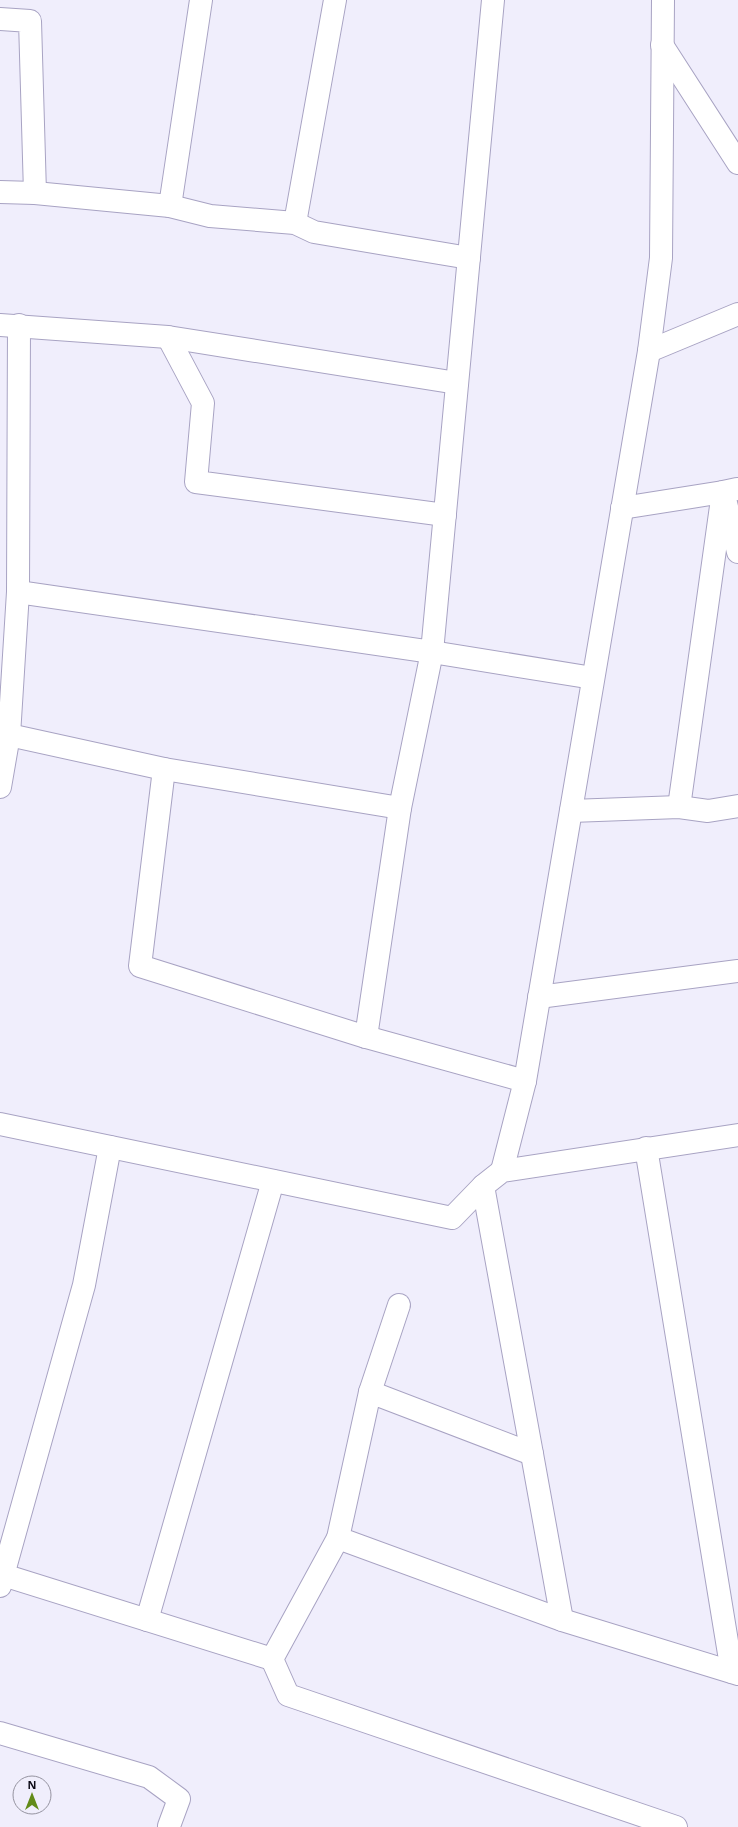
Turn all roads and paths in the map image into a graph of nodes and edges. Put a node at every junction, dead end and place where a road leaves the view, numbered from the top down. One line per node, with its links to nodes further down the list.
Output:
1 (201, 0): 10 (street)
2 (335, 0): 11 (street)
3 (493, 0): 12 (street)
4 (663, 0): 6 (street)
5 (0, 20): 9 (street)
6 (662, 45): 7 (street); 16 (street)
7 (738, 163)
8 (0, 192): 9 (street)
9 (36, 193): 10 (street)
10 (170, 206): 11 (street)
11 (295, 223): 12 (street)
12 (469, 258): 17 (street)
13 (738, 314): 16 (street)
14 (10, 325): 15 (street); 22 (street)
15 (168, 337): 17 (street); 20 (street)
16 (649, 351): 19 (street)
17 (457, 383): 20 (street)
18 (731, 490): 19 (street); 21 (street); 29 (street)
19 (622, 508): 24 (street)
20 (445, 515): 23 (street)
21 (738, 552)
22 (18, 592): 23 (street); 25 (street)
23 (432, 652): 24 (street); 30 (street)
24 (593, 678): 31 (street)
25 (4, 734): 26 (street); 27 (street)
26 (164, 769): 30 (street); 34 (street)
27 (0, 787)
28 (738, 806): 29 (street)
29 (679, 807): 31 (street)
30 (400, 808): 34 (street)
31 (571, 811): 33 (street)
32 (738, 971): 33 (street)
33 (540, 997): 35 (street)
34 (366, 1037): 35 (street)
35 (525, 1081): 40 (street)
36 (0, 1124): 38 (street)
37 (738, 1135): 39 (street)
38 (110, 1147): 41 (street); 47 (street)
39 (646, 1148): 40 (street); 51 (street)
40 (502, 1171): 42 (street)
41 (273, 1181): 42 (street); 48 (street)
42 (483, 1186): 45 (street)
43 (399, 1305): 44 (street)
44 (370, 1392): 45 (street); 46 (street)
45 (532, 1454): 49 (street)
46 (338, 1538): 49 (street); 50 (street)
47 (1, 1578): 48 (street)
48 (147, 1620): 50 (street)
49 (562, 1620): 51 (street)
50 (272, 1659): 54 (street)
51 (735, 1673)
52 (0, 1733): 53 (street)
53 (170, 1827)
54 (676, 1827)

